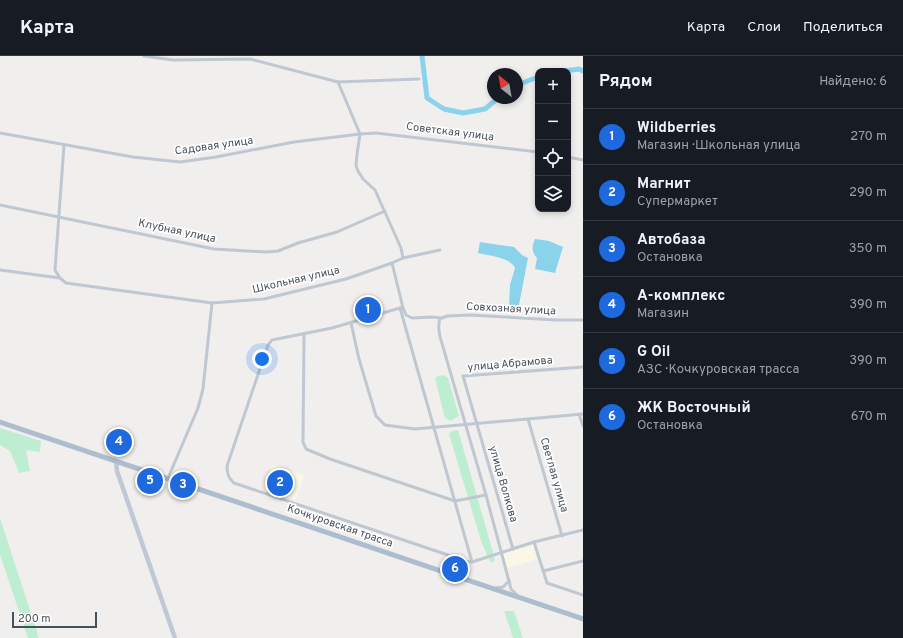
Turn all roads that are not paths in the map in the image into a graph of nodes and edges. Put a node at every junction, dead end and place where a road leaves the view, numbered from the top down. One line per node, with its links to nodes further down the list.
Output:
1 (144, 56): 3 (street)
2 (419, 79): 3 (street)
3 (338, 82): 5 (street)
4 (0, 133): 6 (street, Садовая улица)
5 (360, 134): 6 (street, Садовая улица); 7 (street, Советская улица); 11 (street)
6 (64, 145): 12 (street)
7 (535, 152)
8 (571, 158): 9 (street)
9 (583, 160)
10 (0, 205): 12 (street, Клубная улица)
11 (385, 211): 12 (street, Клубная улица); 14 (street)
12 (59, 216): 17 (street)
13 (440, 250): 14 (street, Школьная улица)
14 (403, 258): 15 (street, Школьная улица)
15 (392, 263): 18 (street, Школьная улица); 19 (street)
16 (0, 270): 17 (street, Школьная улица)
17 (60, 278): 18 (street, Школьная улица)
18 (212, 303): 33 (street)
19 (402, 308): 20 (street, Совхозная улица); 22 (street); 31 (street)
20 (440, 318): 21 (street, Совхозная улица); 29 (street)
21 (583, 320)
22 (351, 323): 23 (street); 31 (street)
23 (304, 334): 35 (street); 42 (street)
24 (583, 367): 28 (street, улица Абрамова)
25 (581, 414): 26 (street); 30 (street)
26 (528, 419): 28 (street); 37 (street, Светлая улица)
27 (0, 422): 32 (main road, Кочкуровская трасса)
28 (476, 423): 29 (street); 39 (street, улица Волкова)
29 (465, 424): 31 (street); 34 (street)
30 (583, 426)
31 (433, 427): 35 (street)
32 (116, 460): 33 (main road, Кочкуровская трасса); 50 (street)
33 (168, 478): 45 (main road, Кочкуровская трасса)
34 (486, 495): 35 (street); 40 (street)
35 (455, 501): 42 (street)
36 (583, 530): 37 (street)
37 (562, 536): 38 (street)
38 (534, 542): 39 (street); 43 (street)
39 (513, 549): 40 (street)
40 (500, 552): 42 (street); 44 (street)
41 (583, 561): 43 (street)
42 (472, 562)
43 (543, 571): 47 (street)
44 (509, 582): 45 (street); 46 (street); 48 (street)
45 (491, 588): 46 (main road, Кочкуровская трасса)
46 (507, 593): 48 (main road, Кочкуровская трасса)
47 (583, 595)
48 (533, 602): 49 (main road, Кочкуровская трасса)
49 (583, 619)
50 (175, 638)

